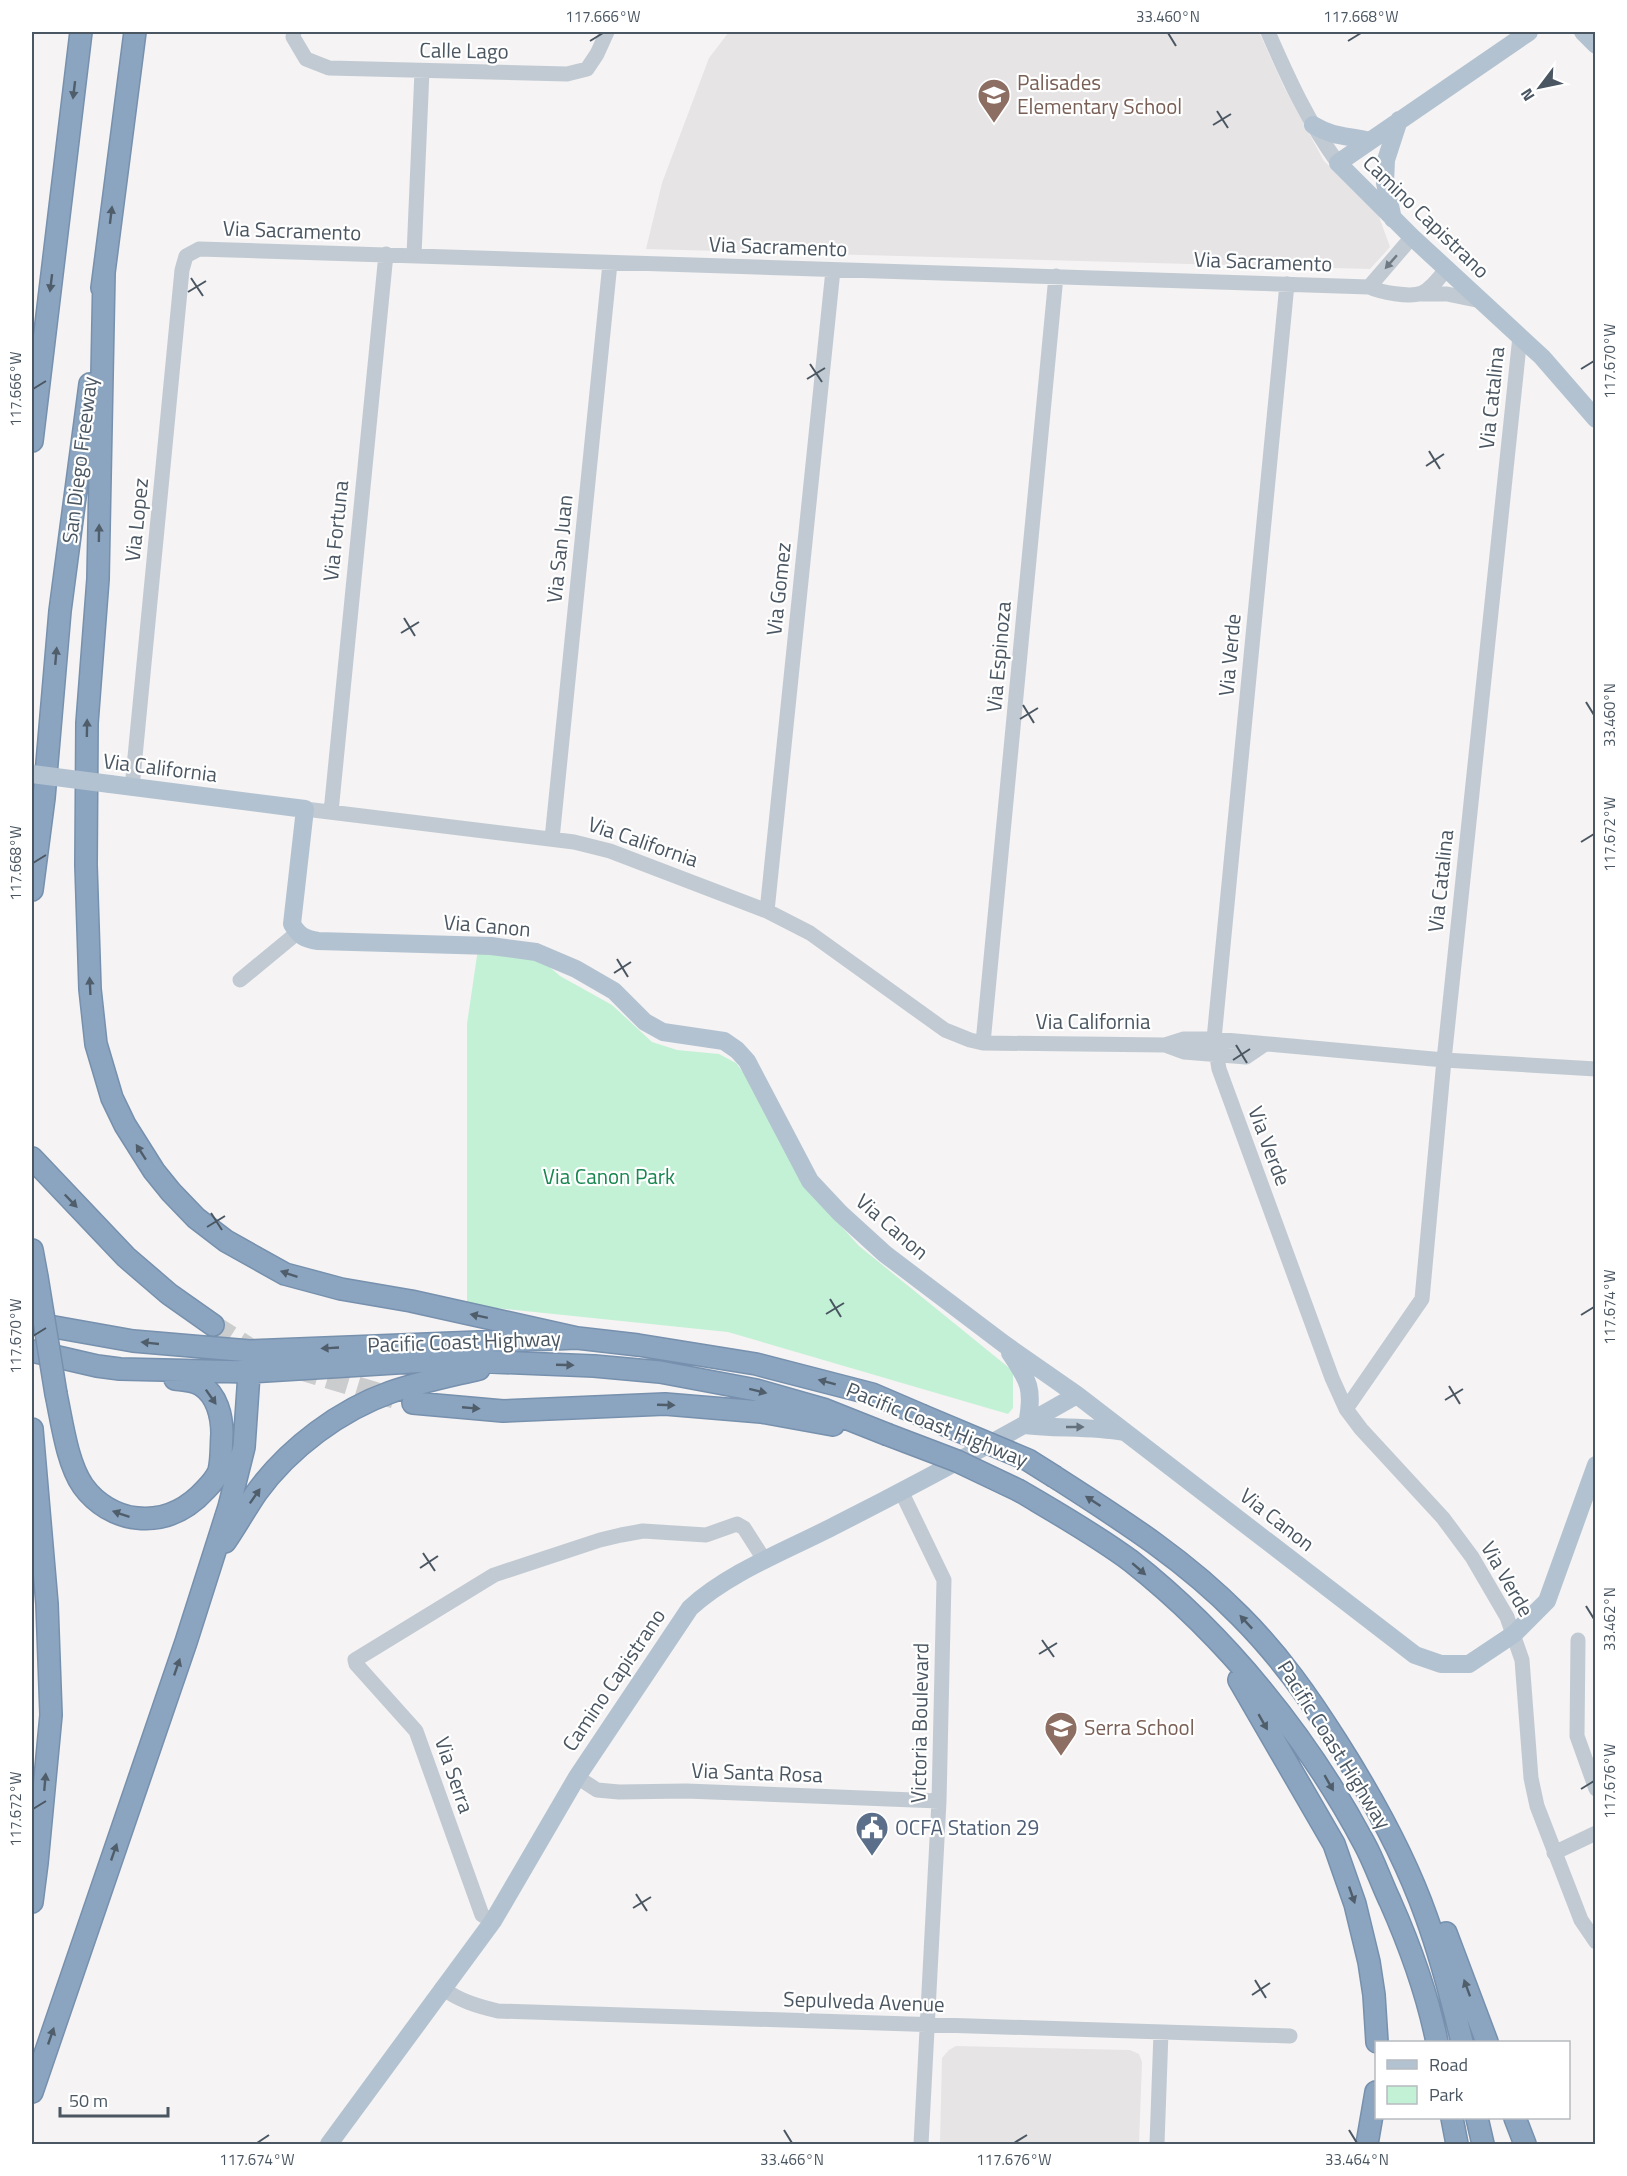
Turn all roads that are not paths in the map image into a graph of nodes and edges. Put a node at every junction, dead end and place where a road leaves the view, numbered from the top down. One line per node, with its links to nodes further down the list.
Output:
1 (81, 32): 30 (highway, one-way to 30)
2 (135, 32): 22 (highway, San Diego Freeway, one-way to 2)
3 (294, 32): 9 (street, Calle Lago)
4 (607, 32): 9 (street, Calle Lago)
5 (1268, 32): 11 (street)
6 (1529, 32): 10 (main road, Camino Capistrano)
7 (1583, 32): 8 (main road)
8 (1596, 45)
9 (422, 71): 17 (street)
10 (1399, 120): 12 (main road, Camino Capistrano); 14 (main road)
11 (1313, 125): 12 (main road); 13 (street)
12 (1370, 141): 13 (main road, Camino Capistrano)
13 (1338, 163): 14 (main road, Camino Capistrano)
14 (1393, 219): 15 (main road, Camino Capistrano)
15 (1412, 237): 20 (main road, Camino Capistrano); 25 (street, one-way to 25)
16 (386, 254): 17 (street, Via Sacramento); 18 (street, Via Sacramento); 34 (street, Via Fortuna)
17 (414, 255): 19 (street, Via Sacramento)
18 (186, 256): 32 (street, Via Lopez)
19 (610, 263): 21 (street, Via Sacramento); 35 (street, Via San Juan)
20 (1446, 269): 26 (street); 27 (main road, Camino Capistrano)
21 (833, 270): 23 (street, Via Sacramento); 37 (street, Via Gomez)
22 (104, 273): 36 (highway, San Diego Freeway, one-way to 22); 51 (highway, one-way to 22)
23 (1056, 276): 24 (street, Via Sacramento); 41 (street, Via Espinoza)
24 (1287, 284): 25 (street, Via Sacramento); 40 (street, Via Verde)
25 (1369, 286): 26 (street, Via Sacramento)
26 (1421, 294): 27 (street, Via Sacramento)
27 (1481, 301): 28 (main road, Camino Capistrano)
28 (1520, 336): 29 (main road, Camino Capistrano); 45 (street, Via Catalina)
29 (1596, 419)
30 (32, 441)
31 (32, 774): 32 (main road, Via California, bridge)
32 (132, 788): 33 (main road, Via California)
33 (305, 809): 34 (street, Via California); 38 (main road)
34 (331, 812): 35 (street, Via California)
35 (552, 839): 37 (street, Via California)
36 (32, 890)
37 (767, 911): 41 (street, Via California)
38 (297, 933): 39 (street); 52 (main road, Via Canon)
39 (240, 980)
40 (1214, 1040): 42 (street, Via California); 43 (street, Via California); 44 (street, Via Verde)
41 (983, 1043): 43 (street, Via California)
42 (1266, 1044): 44 (street, Via California); 45 (street, Via California)
43 (1165, 1045): 44 (street, Via California)
44 (1217, 1055): 59 (street, Via Verde)
45 (1444, 1060): 46 (street, Via California); 59 (street, Via Catalina)
46 (1596, 1069)
47 (32, 1158): 50 (highway, one-way to 50)
48 (32, 1250): 56 (highway, one-way to 48, bridge)
49 (32, 1323): 54 (highway, Pacific Coast Highway, one-way to 49)
50 (213, 1325)
51 (577, 1338): 54 (highway, Pacific Coast Highway, one-way to 54); 71 (highway, Pacific Coast Highway, one-way to 51, bridge)
52 (1004, 1344): 57 (main road, Via Canon); 60 (main road)
53 (32, 1351): 56 (highway, Pacific Coast Highway)
54 (249, 1362): 55 (highway, Pacific Coast Highway); 56 (highway, Pacific Coast Highway); 67 (highway)
55 (507, 1363): 63 (highway, Pacific Coast Highway, one-way to 63); 67 (highway, one-way to 55)
56 (97, 1366)
57 (1077, 1395): 60 (main road, Camino Capistrano); 62 (main road, Via Canon)
58 (413, 1403): 63 (highway, one-way to 63)
59 (1346, 1408): 68 (street, Via Verde)
60 (1025, 1424): 62 (main road, one-way to 62); 65 (main road, Camino Capistrano)
61 (32, 1429): 77 (highway, one-way to 61)
62 (1126, 1433): 68 (main road, Via Canon)
63 (886, 1434): 69 (highway, Pacific Coast Highway, one-way to 69, bridge)
64 (1596, 1465): 68 (main road)
65 (901, 1491): 66 (main road, Camino Capistrano); 74 (street, Victoria Boulevard)
66 (765, 1561): 72 (main road, Camino Capistrano); 78 (street, Via Serra)
67 (212, 1563): 88 (highway, one-way to 67)
68 (1514, 1634): 76 (street, Via Verde)
69 (1213, 1635): 84 (highway, one-way to 84); 85 (highway, Pacific Coast Highway, one-way to 85)
70 (1578, 1640): 73 (street)
71 (1286, 1665): 86 (highway, Pacific Coast Highway); 87 (highway, one-way to 71)
72 (577, 1777): 74 (street, Via Santa Rosa); 78 (main road, Camino Capistrano)
73 (1596, 1789)
74 (939, 1801): 81 (street, Victoria Boulevard)
75 (1596, 1833): 76 (street)
76 (1554, 1853): 79 (street, Via Verde)
77 (32, 1902)
78 (493, 1921): 80 (main road, Camino Capistrano)
79 (1596, 1942)
80 (442, 1988): 81 (street, Sepulveda Avenue); 93 (main road, Camino Capistrano)
81 (928, 2025): 82 (street, Sepulveda Avenue); 94 (street, Victoria Boulevard)
82 (1161, 2032): 83 (street, Sepulveda Avenue); 95 (street)
83 (1290, 2037)
84 (1377, 2041)
85 (1437, 2041)
86 (1462, 2041)
87 (1486, 2041)
88 (32, 2091)
89 (1375, 2103): 96 (highway)
90 (1452, 2119): 97 (highway)
91 (1477, 2119): 98 (highway)
92 (1515, 2119): 99 (highway)
93 (329, 2145)
94 (921, 2145)
95 (1157, 2145)
96 (1367, 2145)
97 (1457, 2145)
98 (1483, 2145)
99 (1525, 2145)

